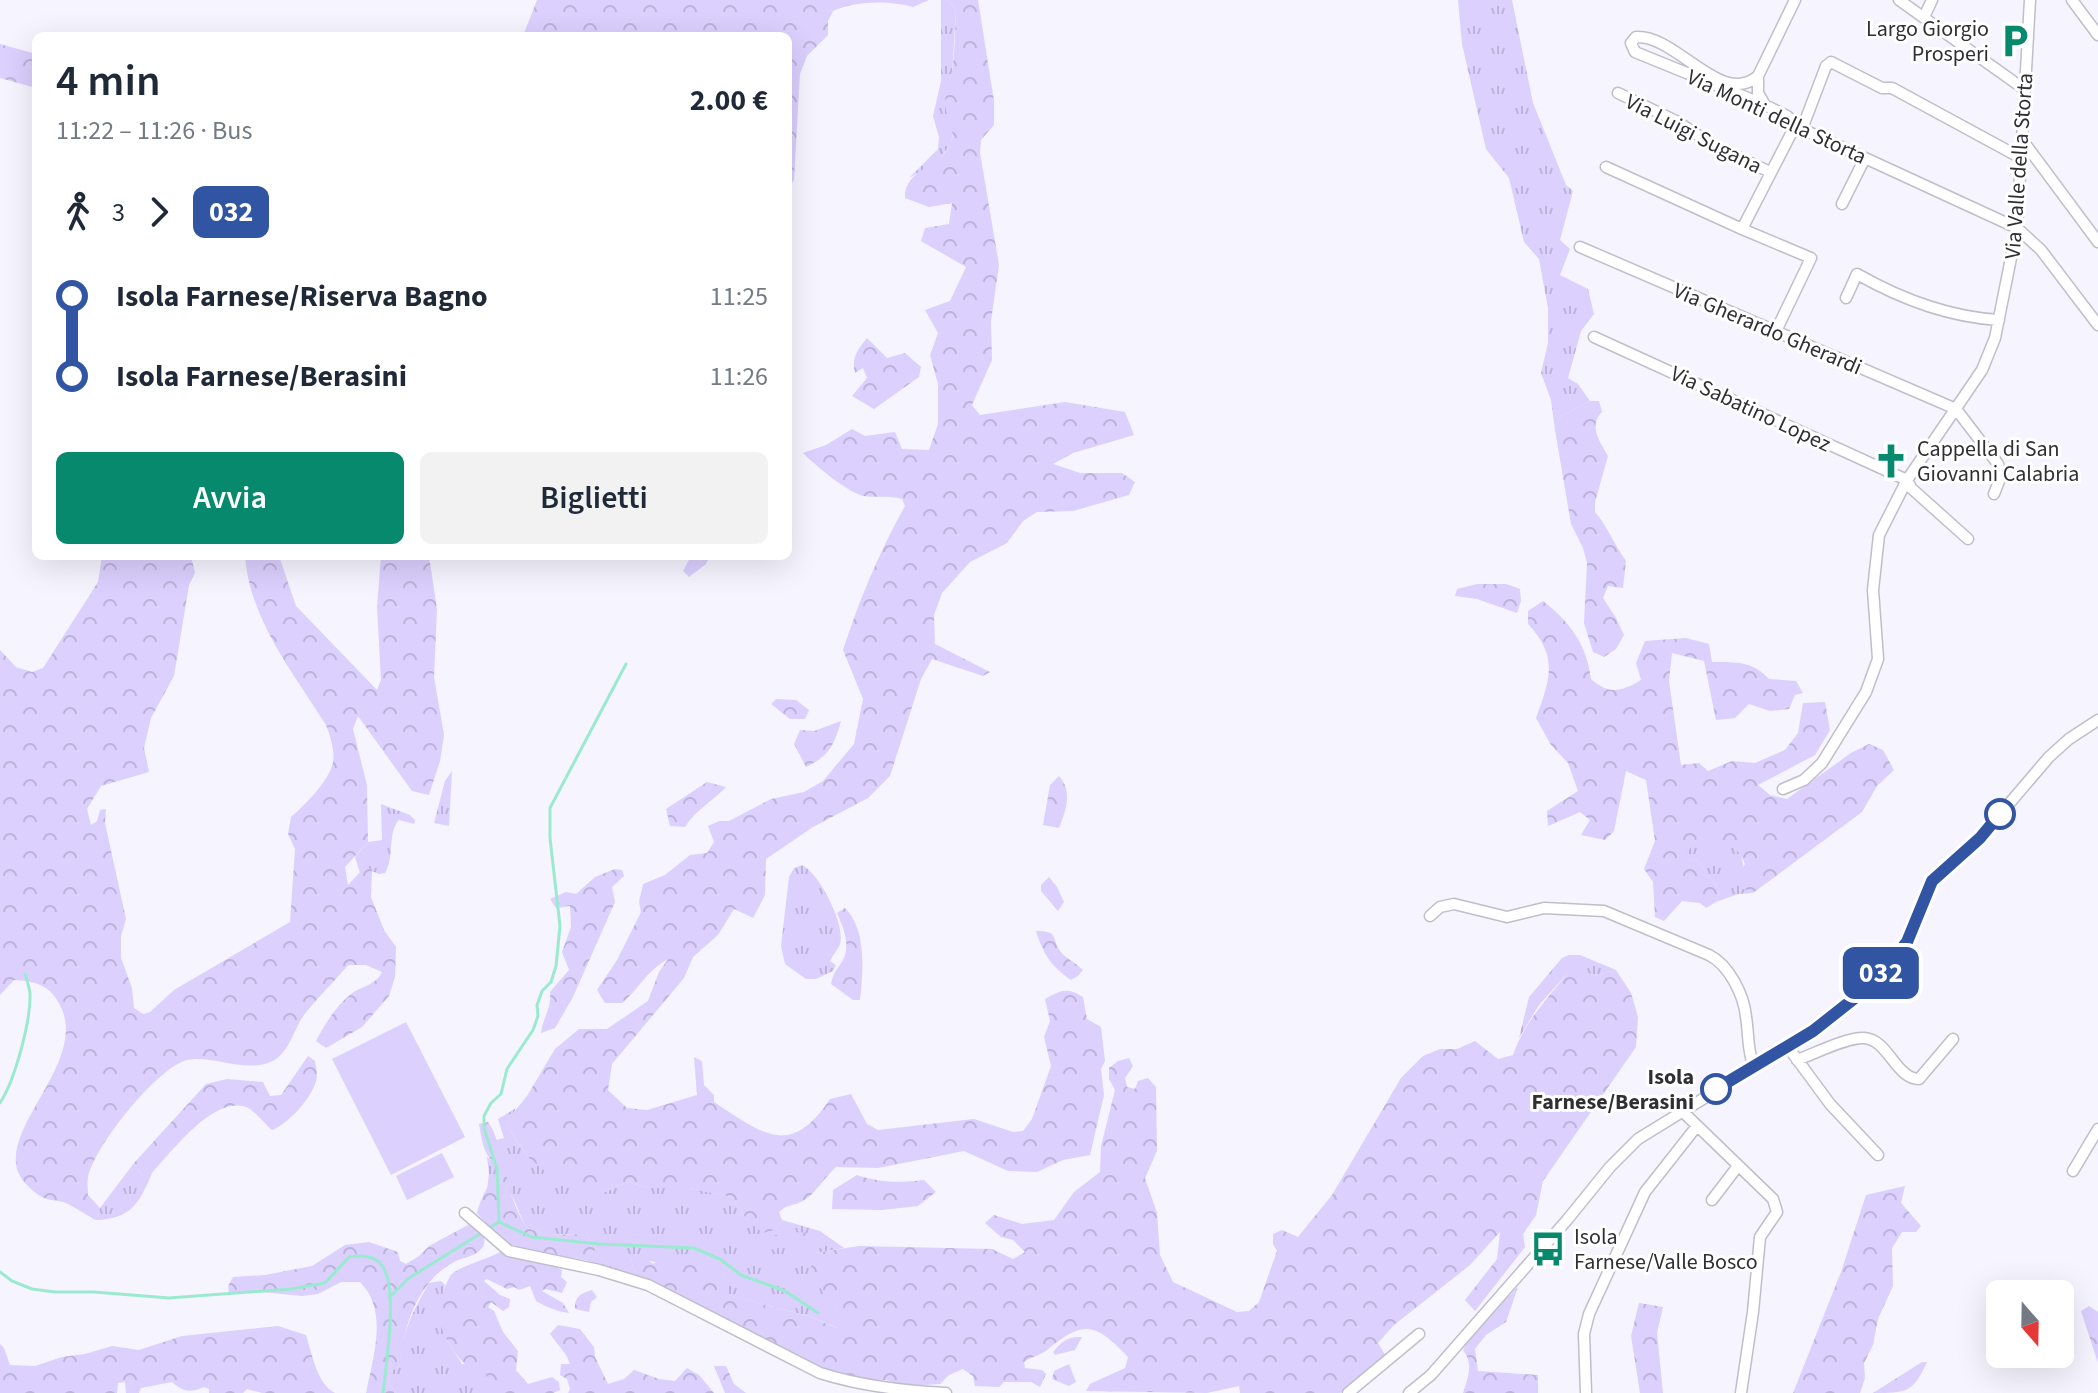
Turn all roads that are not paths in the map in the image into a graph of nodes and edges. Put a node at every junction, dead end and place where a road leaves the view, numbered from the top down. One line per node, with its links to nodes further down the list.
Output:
1 (1795, 0): 9 (street)
2 (1899, 0): 6 (street)
3 (1932, 0): 6 (street)
4 (2030, 0): 10 (street, Via Valle della Storta)
5 (2072, 0): 7 (street)
6 (1924, 17): 10 (street)
7 (2094, 20): 8 (street)
8 (2098, 35)
9 (1758, 76): 12 (street); 12 (street, Via Monti della Storta)
10 (2024, 89): 14 (street, Via Valle della Storta)
11 (1618, 93): 18 (street, Via Luigi Sugana)
12 (1765, 105): 13 (street, Via Monti della Storta)
13 (1798, 128): 15 (street, Via Monti della Storta); 16 (street); 18 (street)
14 (2023, 141): 16 (street, Via Valle della Storta); 22 (street)
15 (1865, 158): 19 (street); 20 (street, Via Monti della Storta)
16 (2021, 158): 20 (street, Via Valle della Storta)
17 (1606, 167): 21 (street)
18 (1770, 172): 21 (street)
19 (1842, 204)
20 (2017, 228): 25 (street, Via Valle della Storta); 26 (street, Via Monti della Storta)
21 (1742, 229): 27 (street)
22 (2098, 242)
23 (1580, 247): 27 (street, Via Gherardo Gherardi)
24 (1846, 298): 25 (street)
25 (1999, 320): 29 (street, Via Valle della Storta)
26 (2098, 325)
27 (1776, 331): 29 (street, Via Gherardo Gherardi)
28 (1594, 337): 30 (street, Via Sabatino Lopez)
29 (1956, 409): 30 (street, Via Valle della Storta); 31 (street)
30 (1907, 480): 32 (street); 34 (street, Via Valle della Storta)
31 (1994, 494)
32 (1968, 539)
33 (2098, 720): 37 (street)
34 (1783, 789)
35 (1430, 916): 39 (street)
36 (1953, 1039): 38 (street)
37 (1788, 1047): 38 (street); 39 (street)
38 (1797, 1060): 43 (street)
39 (1754, 1067): 40 (street)
40 (1681, 1110): 41 (street); 51 (street)
41 (1697, 1126): 44 (street); 52 (street)
42 (2098, 1129): 45 (street)
43 (1878, 1155)
44 (1738, 1166): 46 (street); 53 (street)
45 (2073, 1171)
46 (1712, 1200)
47 (465, 1213): 49 (street)
48 (1419, 1334): 50 (street)
49 (946, 1393)
50 (1348, 1393)
51 (1409, 1393)
52 (1586, 1393)
53 (1741, 1393)

